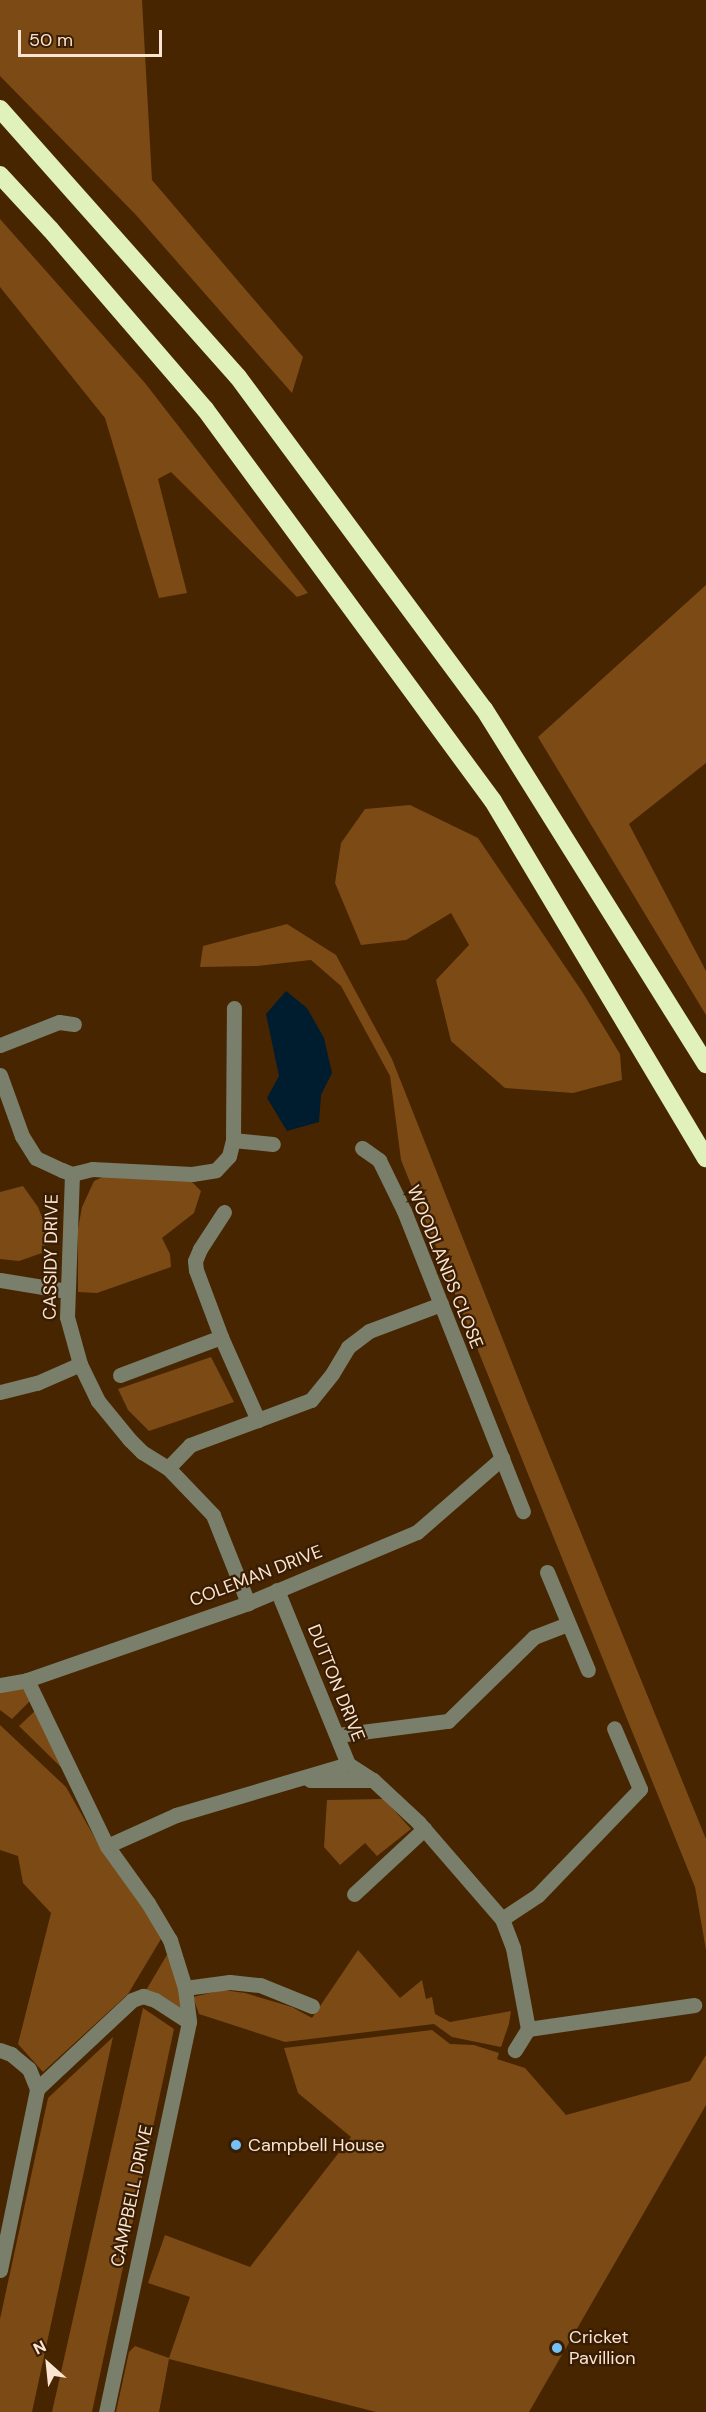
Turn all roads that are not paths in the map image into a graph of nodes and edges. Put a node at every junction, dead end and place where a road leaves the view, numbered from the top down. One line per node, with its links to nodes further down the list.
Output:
1 (0, 109): 6 (highway)
2 (0, 175): 11 (highway)
3 (234, 1008): 8 (street, CASSIDY DRIVE)
4 (74, 1024): 5 (street)
5 (0, 1045)
6 (706, 1064)
7 (0, 1075): 12 (street, CASSIDY DRIVE)
8 (233, 1140): 9 (street); 12 (street, CASSIDY DRIVE)
9 (273, 1144)
10 (362, 1148): 16 (street, WOODLANDS CLOSE)
11 (706, 1158)
12 (72, 1173): 15 (street, CASSIDY DRIVE)
13 (224, 1212): 17 (street)
14 (0, 1280): 15 (street)
15 (67, 1291): 18 (street, CASSIDY DRIVE)
16 (441, 1304): 21 (street); 22 (street, WOODLANDS CLOSE)
17 (221, 1337): 19 (street); 21 (street)
18 (80, 1364): 20 (street); 23 (street, CASSIDY DRIVE)
19 (120, 1375)
20 (0, 1392)
21 (258, 1420): 23 (street)
22 (502, 1458): 24 (street); 26 (street, COLEMAN DRIVE)
23 (168, 1468): 27 (street, CASSIDY DRIVE)
24 (523, 1510)
25 (547, 1572): 28 (street)
26 (277, 1590): 27 (street, COLEMAN DRIVE); 33 (street, DUTTON DRIVE)
27 (248, 1603): 30 (street, COLEMAN DRIVE)
28 (568, 1624): 29 (street); 33 (street)
29 (588, 1670)
30 (27, 1680): 31 (street, COLEMAN DRIVE); 38 (street, CAMPBELL DRIVE)
31 (0, 1684)
32 (614, 1728): 40 (street)
33 (338, 1735): 34 (street, DUTTON DRIVE)
34 (348, 1764): 35 (street); 36 (street, DUTTON DRIVE)
35 (287, 1780): 36 (street); 38 (street)
36 (373, 1780): 37 (street, DUTTON DRIVE)
37 (424, 1829): 39 (street); 40 (street, DUTTON DRIVE)
38 (107, 1846): 41 (street, CAMPBELL DRIVE)
39 (354, 1894)
40 (502, 1919): 45 (street, DUTTON DRIVE)
41 (185, 1988): 43 (street); 44 (street, CAMPBELL DRIVE)
42 (694, 2005): 45 (street)
43 (312, 2006)
44 (189, 2022): 48 (street); 50 (street, CAMPBELL DRIVE)
45 (528, 2029): 47 (street)
46 (0, 2050): 48 (street)
47 (515, 2050)
48 (36, 2089): 49 (street)
49 (0, 2270)
50 (106, 2412)

